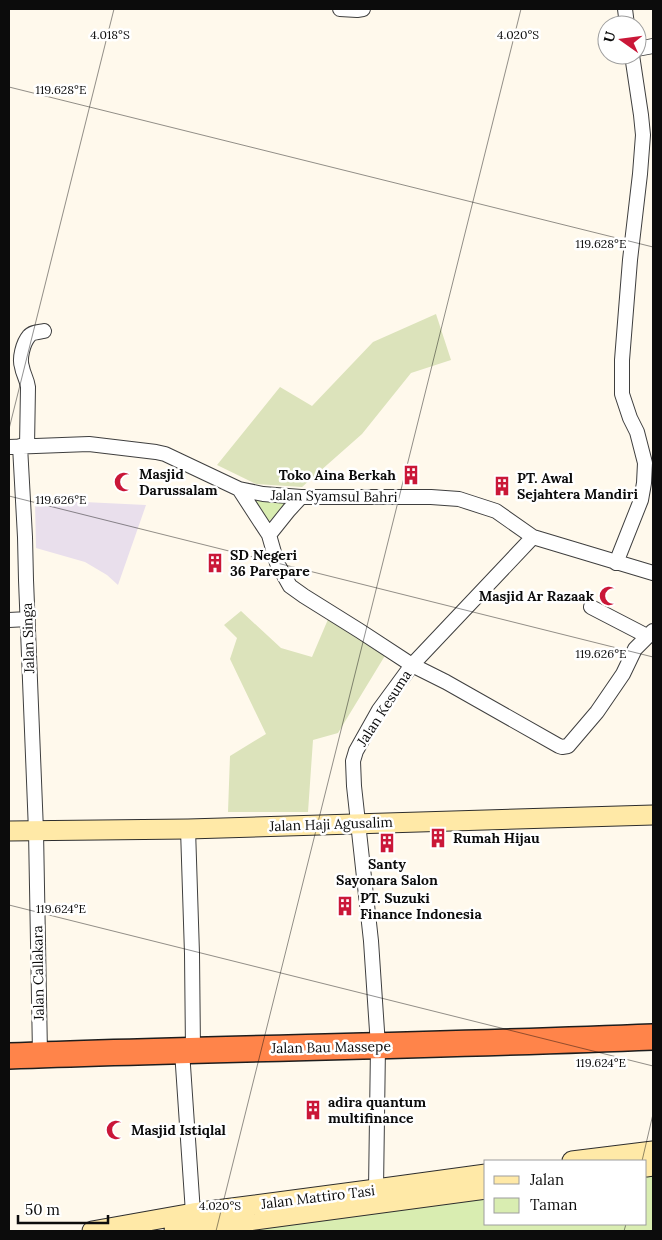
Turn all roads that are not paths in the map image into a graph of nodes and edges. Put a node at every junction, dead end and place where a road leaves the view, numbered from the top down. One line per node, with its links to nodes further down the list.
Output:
1 (340, 9): 2 (street)
2 (364, 9)
3 (634, 65): 10 (street)
4 (44, 330): 5 (street, Jalan Singa)
5 (19, 446): 6 (street, Jalan Syamsul Bahri); 13 (street, Jalan Singa)
6 (239, 489): 7 (street, Jalan Syamsul Bahri); 8 (street)
7 (301, 497): 8 (street); 9 (street, Jalan Syamsul Bahri)
8 (269, 535): 16 (street)
9 (533, 537): 10 (street, Jalan Syamsul Bahri); 16 (street, Jalan Kesuma)
10 (616, 563): 11 (street, Jalan Syamsul Bahri)
11 (653, 573)
12 (591, 607): 15 (street)
13 (28, 619): 14 (street); 20 (street, Jalan Singa)
14 (9, 620)
15 (650, 633): 16 (street)
16 (412, 665): 18 (street, Jalan Kesuma)
17 (653, 815): 18 (street, Jalan Haji Agusalim)
18 (358, 823): 19 (street, Jalan Haji Agusalim); 23 (street, Jalan Kesuma)
19 (188, 828): 20 (street, Jalan Haji Agusalim); 24 (street)
20 (36, 831): 21 (street, Jalan Haji Agusalim); 25 (street, Jalan Callakara)
21 (9, 832)
22 (653, 1037): 23 (highway, Jalan Bau Massepe)
23 (378, 1046): 24 (highway, Jalan Bau Massepe); 31 (street, Jalan Kesuma)
24 (188, 1050): 25 (highway, Jalan Bau Massepe); 32 (street)
25 (40, 1054): 26 (highway, Jalan Bau Massepe)
26 (9, 1056)
27 (653, 1152): 28 (street)
28 (581, 1160)
29 (484, 1174): 31 (street, Jalan Mattiro Tasi)
30 (484, 1189): 31 (street, Jalan Mattiro Tasi)
31 (377, 1196): 32 (street, Jalan Mattiro Tasi)
32 (195, 1220): 33 (street, Jalan Mattiro Tasi); 34 (street, Jalan Mattiro Tasi)
33 (92, 1231)
34 (174, 1231)

